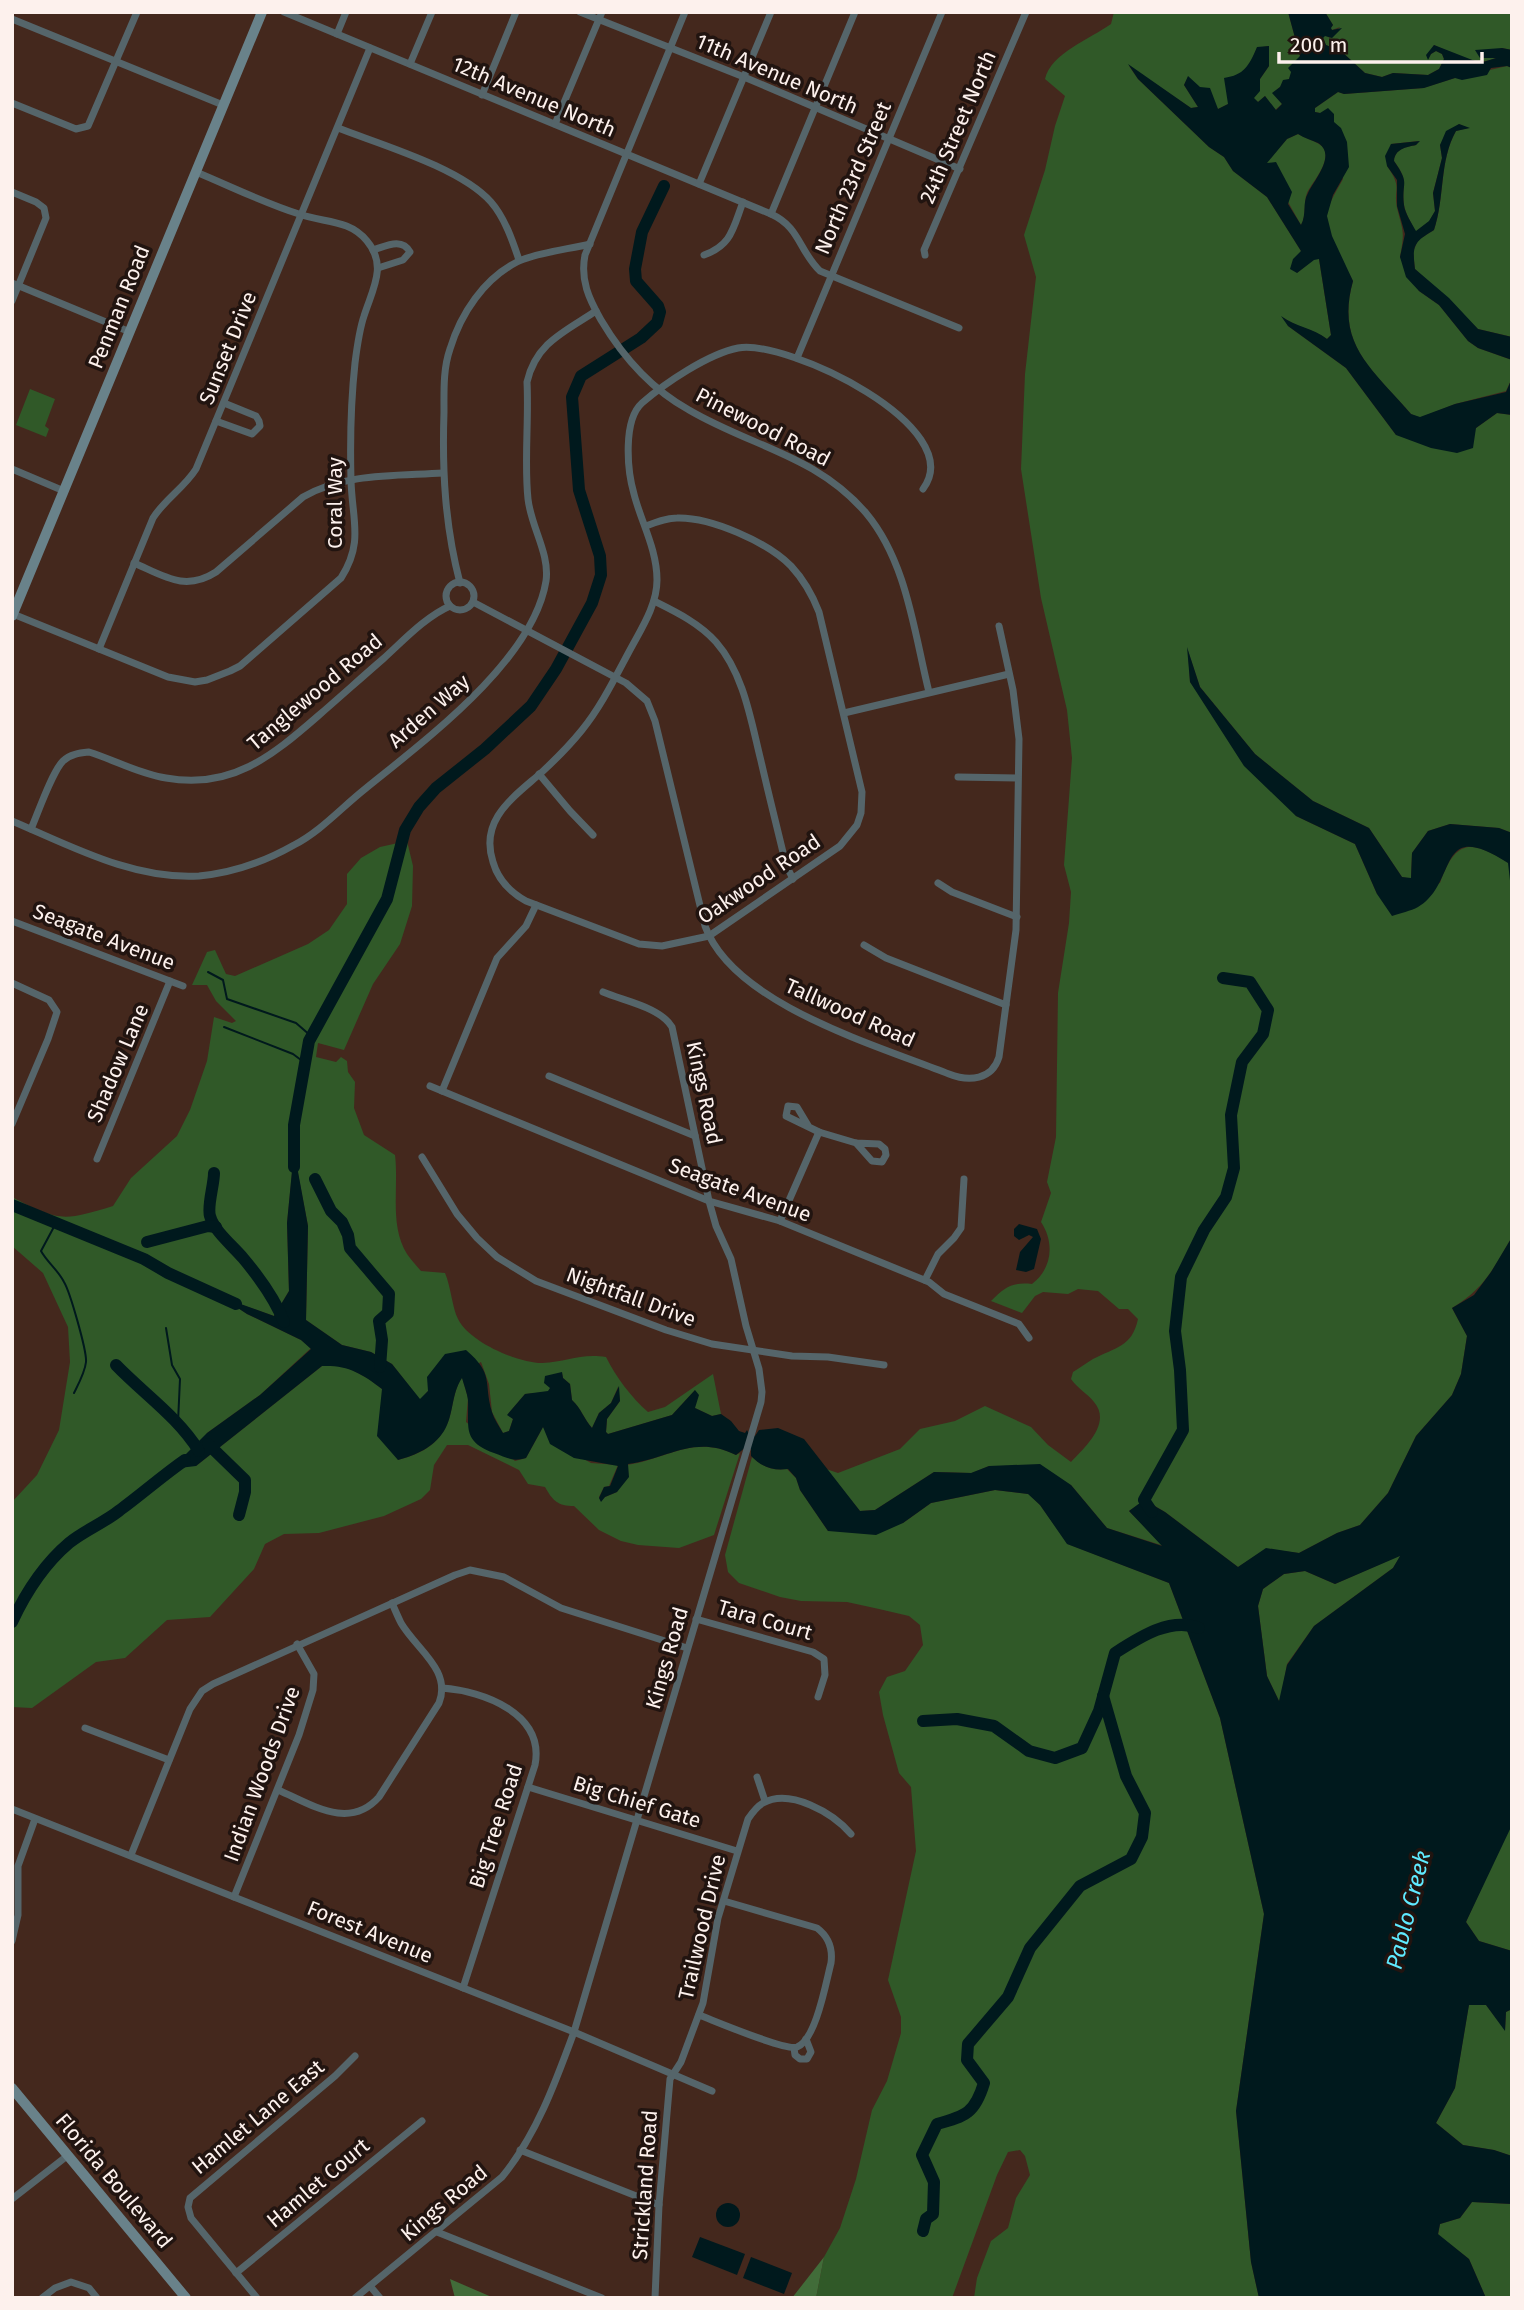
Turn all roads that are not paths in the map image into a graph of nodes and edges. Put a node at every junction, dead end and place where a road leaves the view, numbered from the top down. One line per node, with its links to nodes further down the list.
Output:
1 (137, 12): 18 (street)
2 (262, 12): 23 (street, Penman Road)
3 (284, 12): 15 (street, 12th Avenue North)
4 (346, 12): 15 (street)
5 (432, 12): 19 (street)
6 (516, 12): 21 (street)
7 (580, 12): 13 (street, 11th Avenue North)
8 (685, 12): 17 (street, Pinewood Road)
9 (771, 12): 20 (street)
10 (855, 12): 24 (street)
11 (942, 12): 27 (street, North 23rd Street)
12 (1026, 12): 29 (street, 24th Street North)
13 (600, 16): 17 (street, 11th Avenue North); 25 (street)
14 (12, 19): 18 (street)
15 (337, 34): 16 (street, 12th Avenue North)
16 (370, 48): 19 (street, 12th Avenue North); 26 (street, Sunset Drive)
17 (670, 48): 20 (street, 11th Avenue North); 28 (street, Pinewood Road)
18 (116, 61): 22 (street); 23 (street)
19 (410, 64): 21 (street, 12th Avenue North)
20 (744, 77): 24 (street, 11th Avenue North); 31 (street)
21 (482, 94): 25 (street, 12th Avenue North)
22 (12, 103)
23 (223, 105): 30 (street, Penman Road)
24 (816, 108): 27 (street, 11th Avenue North); 34 (street)
25 (555, 124): 28 (street, 12th Avenue North)
26 (338, 128): 35 (street, Sunset Drive); 40 (street)
27 (888, 140): 29 (street, 11th Avenue North); 42 (street, North 23rd Street)
28 (627, 155): 31 (street, 12th Avenue North); 36 (street, Pinewood Road)
29 (960, 169): 39 (street, 24th Street North)
30 (196, 172): 35 (street); 47 (street, Penman Road)
31 (699, 184): 33 (street, 12th Avenue North)
32 (12, 192): 43 (street)
33 (743, 202): 34 (street, 12th Avenue North); 38 (street)
34 (771, 214): 42 (street, 12th Avenue North)
35 (301, 215): 37 (street); 50 (street, Sunset Drive)
36 (590, 244): 40 (street); 45 (street, Pinewood Road)
37 (373, 250): 41 (street, Coral Way); 41 (street)
38 (704, 255)
39 (925, 255)
40 (519, 260): 53 (street)
41 (378, 268): 54 (street, Coral Way)
42 (832, 276): 46 (street, 12th Avenue North); 48 (street, North 23rd Street)
43 (15, 284): 44 (street); 47 (street)
44 (12, 301)
45 (596, 311): 49 (street, Pinewood Road); 65 (street, Arden Way)
46 (958, 328)
47 (130, 332): 56 (street, Penman Road)
48 (797, 358): 49 (street); 55 (street)
49 (661, 390): 57 (street, Oakwood Road); 69 (street, Pinewood Road)
50 (224, 403): 51 (street, Sunset Drive); 51 (street)
51 (216, 421): 58 (street, Sunset Drive)
52 (12, 470): 56 (street)
53 (443, 473): 54 (street); 59 (street)
54 (351, 479): 58 (street); 66 (street, Coral Way)
55 (923, 489)
56 (64, 491): 63 (street, Penman Road)
57 (646, 526): 60 (street, Oakwood Road); 70 (street, Oakwood Road)
58 (134, 563): 66 (street, Sunset Drive)
59 (460, 583): 61 (street); 62 (street)
60 (654, 601): 68 (street, Oakwood Road); 77 (street)
61 (473, 602): 62 (street); 65 (street, Tallwood Road)
62 (450, 606): 75 (street, Tanglewood Road)
63 (13, 615): 66 (street, Coral Way)
64 (999, 626): 67 (street, Tallwood Road)
65 (526, 629): 68 (street, Tallwood Road); 75 (street, Arden Way)
66 (99, 649)
67 (1009, 674): 69 (street); 73 (street, Tallwood Road)
68 (615, 677): 71 (street, Oakwood Road); 82 (street, Tallwood Road)
69 (929, 692): 70 (street)
70 (844, 713): 77 (street, Oakwood Road)
71 (539, 774): 76 (street); 79 (street, Oakwood Road)
72 (958, 777): 73 (street)
73 (1017, 778): 80 (street, Tallwood Road)
74 (12, 821): 75 (street, Arden Way)
75 (31, 829)
76 (593, 835)
77 (793, 879): 82 (street, Oakwood Road)
78 (938, 883): 80 (street)
79 (536, 905): 82 (street, Oakwood Road); 91 (street)
80 (1017, 917): 88 (street, Tallwood Road)
81 (12, 921): 84 (street, Seagate Avenue)
82 (709, 936): 88 (street, Tallwood Road)
83 (864, 946): 88 (street)
84 (170, 981): 86 (street, Seagate Avenue); 98 (street, Shadow Lane)
85 (12, 983): 92 (street)
86 (183, 986)
87 (603, 992): 95 (street, Kings Road)
88 (1006, 1005)
89 (549, 1076): 95 (street)
90 (430, 1086): 91 (street, Seagate Avenue)
91 (442, 1091): 100 (street, Seagate Avenue)
92 (12, 1124)
93 (809, 1127): 94 (street)
94 (819, 1132): 96 (street); 101 (street)
95 (695, 1136): 100 (street, Kings Road)
96 (856, 1143)
97 (422, 1157): 104 (street, Nightfall Drive)
98 (97, 1159)
99 (964, 1180): 102 (street)
100 (709, 1200): 101 (street, Seagate Avenue); 104 (street, Kings Road)
101 (780, 1221): 102 (street, Seagate Avenue)
102 (925, 1280): 103 (street, Seagate Avenue)
103 (1029, 1338)
104 (754, 1350): 105 (street, Nightfall Drive); 107 (street, Kings Road)
105 (884, 1365)
106 (392, 1603): 108 (street); 109 (street); 110 (street)
107 (696, 1619): 109 (street, Kings Road); 111 (street, Tara Court)
108 (298, 1644): 113 (street); 116 (street, Indian Woods Drive)
109 (687, 1648): 120 (street, Kings Road)
110 (442, 1688): 115 (street, Big Tree Road); 116 (street)
111 (818, 1697)
112 (85, 1728): 113 (street)
113 (169, 1760): 123 (street)
114 (757, 1777): 117 (street)
115 (527, 1787): 120 (street, Big Chief Gate); 127 (street, Big Tree Road)
116 (278, 1790): 124 (street, Indian Woods Drive)
117 (765, 1801): 121 (street); 122 (street, Trailwood Drive)
118 (12, 1809): 119 (street, Forest Avenue)
119 (35, 1819): 123 (street, Forest Avenue); 126 (street)
120 (636, 1820): 122 (street, Big Chief Gate); 129 (street, Kings Road)
121 (850, 1834)
122 (737, 1851): 125 (street, Trailwood Drive)
123 (131, 1855): 124 (street, Forest Avenue)
124 (234, 1896): 127 (street, Forest Avenue)
125 (724, 1901): 128 (street, Trailwood Drive); 130 (street)
126 (12, 1941)
127 (463, 1988): 129 (street, Forest Avenue)
128 (699, 2015): 131 (street); 133 (street, Trailwood Drive)
129 (574, 2032): 133 (street, Forest Avenue); 137 (street, Kings Road)
130 (806, 2039): 131 (street); 131 (street)
131 (794, 2048)
132 (355, 2056): 142 (street, Hamlet Lane East)
133 (671, 2074): 135 (street, Forest Avenue); 140 (street, Strickland Road)
134 (12, 2088): 138 (street, Florida Boulevard)
135 (712, 2091)
136 (422, 2121): 142 (street, Hamlet Court)
137 (520, 2150): 140 (street); 141 (street, Kings Road)
138 (67, 2155): 139 (street); 146 (street, Florida Boulevard)
139 (12, 2199)
140 (659, 2205): 151 (street, Strickland Road)
141 (437, 2232): 143 (street, Kings Road); 150 (street)
142 (236, 2273): 147 (street)
143 (370, 2286): 148 (street, Kings Road); 149 (street)
144 (42, 2298): 145 (street)
145 (97, 2298)
146 (186, 2298)
147 (257, 2298)
148 (355, 2298)
149 (380, 2298)
150 (602, 2298)
151 (655, 2298)

